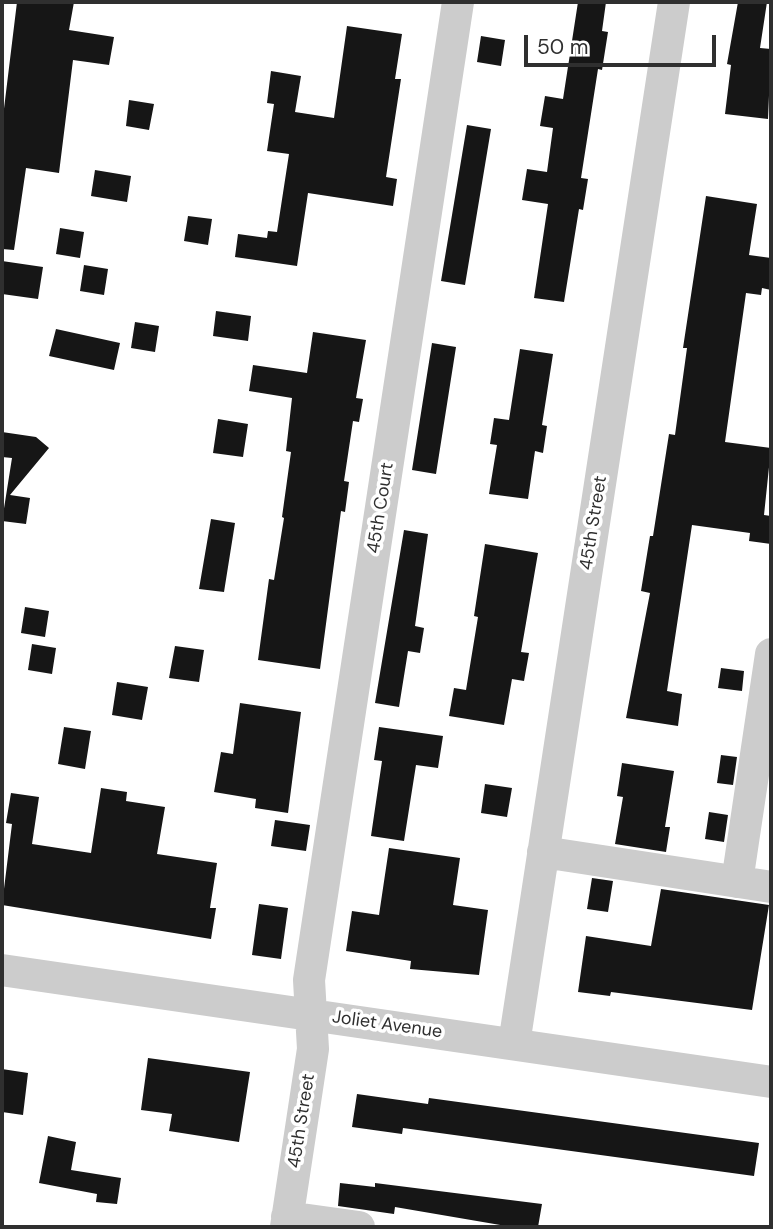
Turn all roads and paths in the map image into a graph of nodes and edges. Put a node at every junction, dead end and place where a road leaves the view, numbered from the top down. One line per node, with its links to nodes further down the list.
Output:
1 (458, 2): 8 (street, 45th Court)
2 (674, 2): 4 (street, 45th Street)
3 (771, 654): 5 (street)
4 (543, 852): 5 (street); 9 (street, 45th Street)
5 (737, 882): 6 (street)
6 (771, 887)
7 (2, 970): 8 (street, Joliet Avenue)
8 (311, 1014): 9 (street, Joliet Avenue); 11 (street, 45th Street)
9 (514, 1044): 10 (street, Joliet Avenue)
10 (771, 1082)
11 (287, 1222): 12 (street)
12 (359, 1227)

